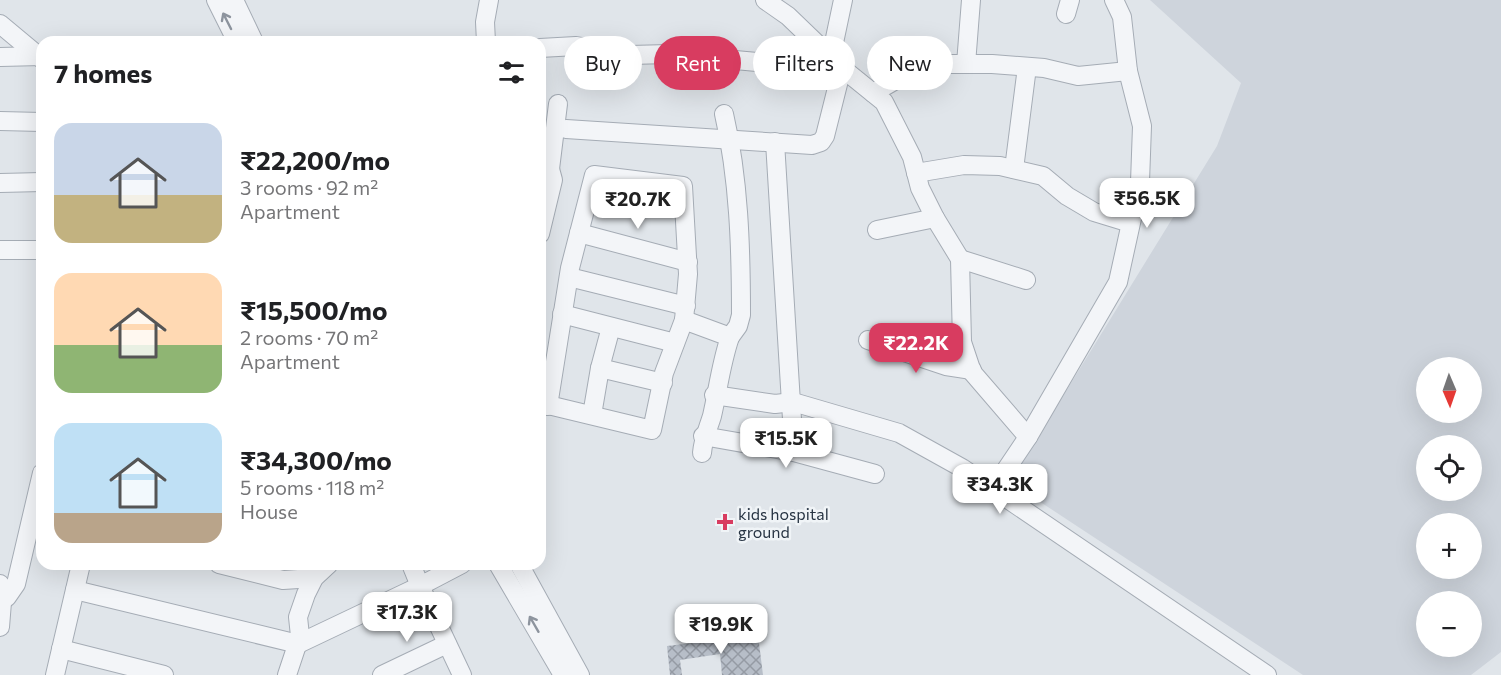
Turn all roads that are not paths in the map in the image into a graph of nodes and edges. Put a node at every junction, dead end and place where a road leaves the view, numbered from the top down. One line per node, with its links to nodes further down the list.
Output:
1 (216, 0): 9 (street, one-way to 1)
2 (234, 0): 10 (street)
3 (489, 0): 11 (street)
4 (765, 0): 12 (street)
5 (843, 0): 13 (street)
6 (971, 0): 19 (street)
7 (1114, 0): 21 (street)
8 (0, 24): 15 (street)
9 (234, 36)
10 (251, 36)
11 (486, 36)
12 (809, 36)
13 (840, 36)
14 (546, 48): 18 (street)
15 (36, 53)
16 (0, 57): 17 (street)
17 (36, 57)
18 (753, 62)
19 (966, 64): 20 (street); 24 (street)
20 (1027, 67): 21 (street); 34 (street)
21 (1128, 71): 40 (street)
22 (855, 78): 24 (street)
23 (833, 90): 31 (street)
24 (873, 93): 35 (street)
25 (558, 104): 32 (street)
26 (724, 114): 30 (street)
27 (0, 121): 28 (street)
28 (36, 122)
29 (566, 129): 30 (street)
30 (730, 138): 31 (street); 52 (street)
31 (776, 142): 61 (street)
32 (546, 161)
33 (546, 168): 38 (street)
34 (1014, 169): 35 (street); 40 (street)
35 (916, 173): 39 (street)
36 (36, 182): 37 (street)
37 (0, 183)
38 (546, 209)
39 (935, 218): 41 (street); 45 (street)
40 (1130, 223): 64 (street)
41 (877, 231)
42 (579, 233): 46 (street); 46 (street); 47 (street)
43 (0, 250): 44 (street)
44 (36, 250)
45 (960, 259): 48 (street); 57 (street)
46 (688, 262): 49 (street)
47 (569, 277): 49 (street); 50 (street)
48 (1026, 280)
49 (685, 313): 52 (street); 54 (street)
50 (562, 314): 51 (street); 55 (street)
51 (611, 327): 54 (street); 56 (street)
52 (730, 337): 60 (street)
53 (868, 340): 57 (street)
54 (675, 343): 59 (street)
55 (548, 351): 58 (street)
56 (600, 368): 59 (street); 63 (street)
57 (972, 370): 64 (street)
58 (546, 378)
59 (663, 383): 63 (street)
60 (714, 395): 61 (street); 65 (street)
61 (793, 402): 65 (street); 67 (street)
62 (546, 404): 63 (street)
63 (592, 415)
64 (1029, 436): 67 (street)
65 (794, 452): 66 (street)
66 (875, 474)
67 (993, 489): 91 (street)
68 (36, 499): 79 (street)
69 (80, 570): 78 (street)
70 (243, 570): 76 (street)
71 (323, 570): 76 (street)
72 (413, 570): 77 (street)
73 (451, 570): 77 (street)
74 (502, 570): 89 (street, one-way to 74)
75 (522, 570): 90 (street)
76 (314, 578): 81 (street)
77 (420, 586): 81 (street); 82 (street)
78 (75, 590): 81 (street); 83 (street)
79 (1, 596): 80 (street)
80 (0, 627)
81 (298, 644): 84 (street)
82 (447, 644): 87 (street); 88 (street)
83 (61, 649): 85 (street); 86 (street)
84 (288, 672)
85 (55, 675)
86 (164, 675)
87 (382, 675)
88 (462, 675)
89 (563, 675)
90 (580, 675)
91 (1267, 675)

